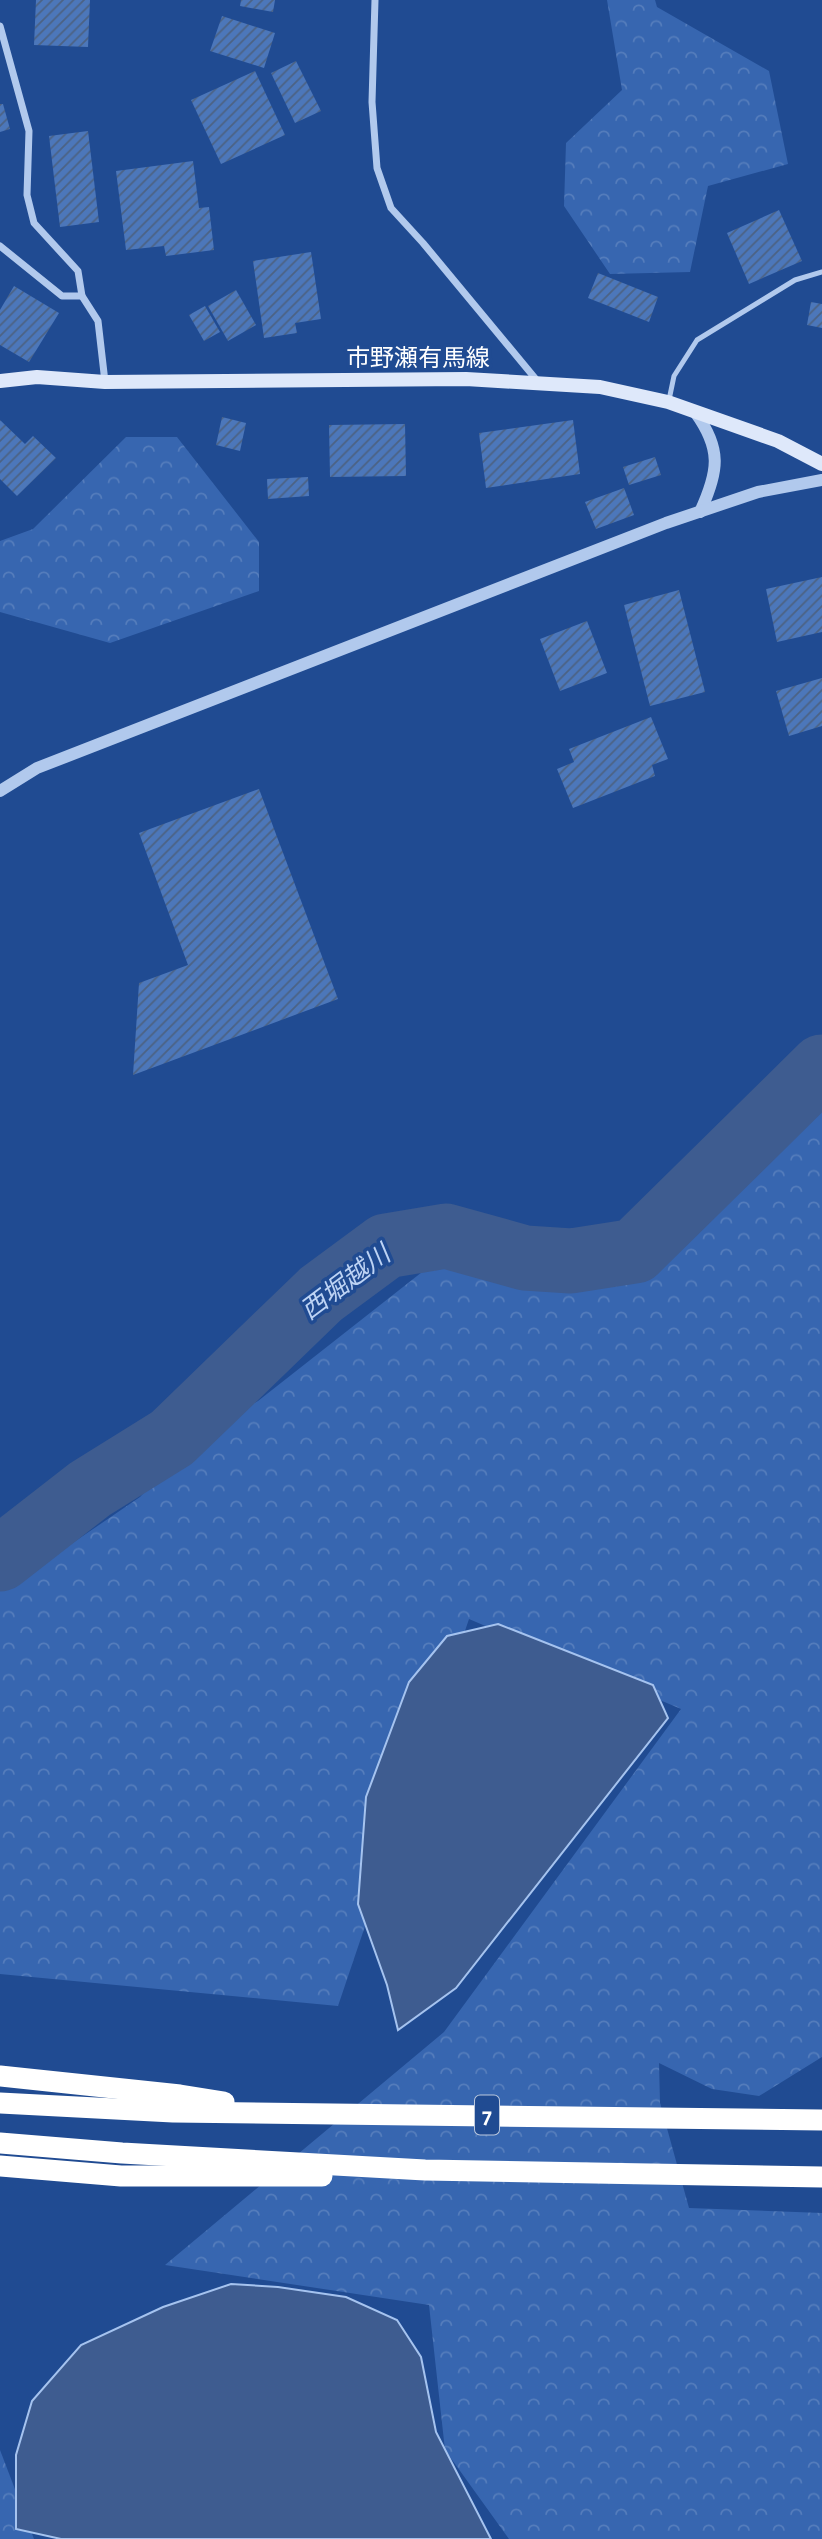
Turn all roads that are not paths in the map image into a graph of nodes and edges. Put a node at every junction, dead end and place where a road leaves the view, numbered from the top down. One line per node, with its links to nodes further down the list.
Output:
1 (375, 0): 8 (street)
2 (0, 26): 5 (street)
3 (0, 246): 5 (street)
4 (822, 272): 9 (lane)
5 (82, 296): 7 (street)
6 (0, 381): 7 (main road, 市野瀬有馬線)
7 (105, 382): 8 (main road, 市野瀬有馬線)
8 (539, 383): 9 (main road, 市野瀬有馬線)
9 (668, 402): 10 (main road, 市野瀬有馬線)
10 (695, 412): 11 (main road, 市野瀬有馬線); 13 (street)
11 (822, 464)
12 (822, 480): 13 (street)
13 (700, 512): 14 (street)
14 (0, 791)
15 (0, 2076): 17 (highway, 7)
16 (0, 2103): 17 (highway, 7)
17 (176, 2103): 18 (highway, 7)
18 (822, 2120)
19 (0, 2143): 21 (highway, 7)
20 (0, 2166): 21 (highway, 7)
21 (425, 2170): 22 (highway, 7)
22 (822, 2177)

